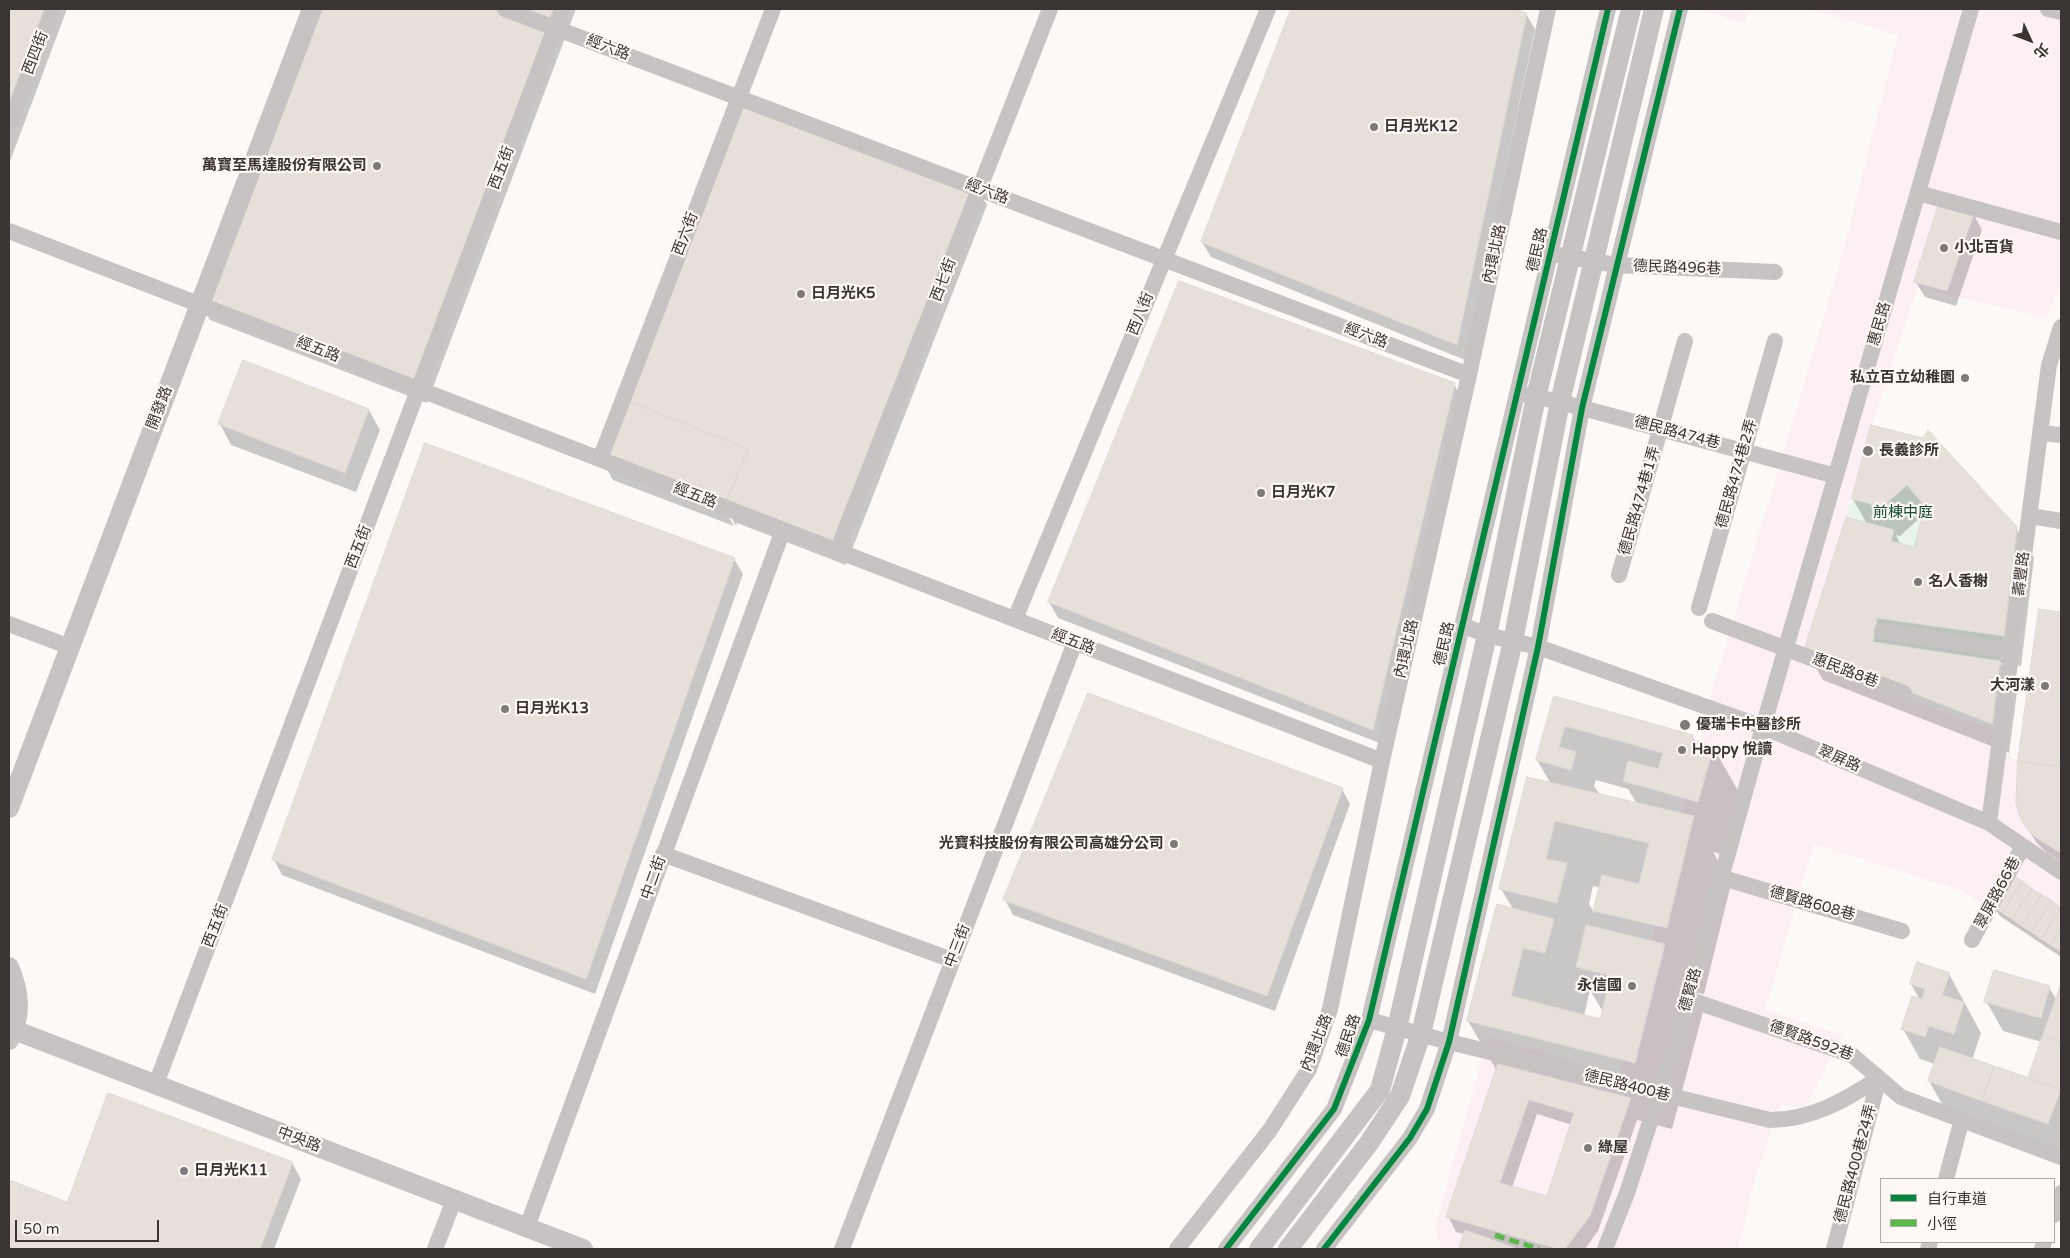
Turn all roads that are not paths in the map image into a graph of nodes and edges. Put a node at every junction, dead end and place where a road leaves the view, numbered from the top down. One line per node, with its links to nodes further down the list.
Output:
1 (53, 9): 18 (street, 西四街)
2 (312, 9): 29 (street, 開發路)
3 (505, 9): 16 (street, 經六路)
4 (562, 9): 16 (street, 西五街)
5 (773, 9): 17 (street, 西六街)
6 (1050, 9): 19 (street, 西七街)
7 (1268, 9): 25 (street, 西八街)
8 (1548, 9): 33 (street, 內環北路)
9 (1608, 9): 23 (street, 德民路)
10 (1631, 9): 24 (street, 德民路)
11 (1654, 9): 26 (street)
12 (1680, 9): 27 (street)
13 (1971, 9): 20 (street, 惠民路)
14 (2048, 9): 15 (street)
15 (2061, 12)
16 (555, 28): 17 (street, 經六路); 34 (street, 西五街)
17 (739, 98): 19 (street, 經六路); 42 (street, 西六街)
18 (9, 126)
19 (979, 189): 25 (street, 經六路); 47 (street, 西七街)
20 (1918, 193): 22 (street); 43 (street, 惠民路)
21 (9, 231): 29 (street, 經五路)
22 (2061, 232)
23 (1550, 254): 24 (street, 德民路496巷); 35 (street, 德民路)
24 (1570, 256): 26 (street, 德民路496巷); 35 (street, 德民路)
25 (1164, 259): 33 (street, 經六路); 50 (street, 西八街)
26 (1594, 261): 27 (street, 德民路496巷); 36 (street)
27 (1616, 266): 28 (street, 德民路496巷); 37 (street)
28 (1775, 272)
29 (200, 305): 34 (street, 經五路); 59 (street, 開發路)
30 (2061, 327): 39 (street, 壽豐路)
31 (1685, 341): 38 (street, 德民路474巷1弄)
32 (1776, 341): 41 (street, 德民路474巷2弄)
33 (1469, 375): 64 (street, 內環北路)
34 (418, 389): 42 (street, 經五路); 82 (street, 西五街)
35 (1527, 395): 36 (street, 德民路474巷); 53 (street, 德民路); 55 (street, 德民路)
36 (1560, 402): 37 (street, 德民路474巷); 56 (street)
37 (1582, 408): 38 (street, 德民路474巷); 58 (street)
38 (1660, 429): 41 (street, 德民路474巷); 48 (street, 德民路474巷1弄)
39 (2041, 433): 40 (street); 44 (street, 壽豐路)
40 (2061, 435)
41 (1744, 451): 43 (street, 德民路474巷); 49 (street, 德民路474巷2弄)
42 (600, 459): 46 (street, 經五路)
43 (1836, 476): 60 (street, 惠民路)
44 (2030, 516): 45 (street); 61 (street, 壽豐路)
45 (2061, 521)
46 (783, 530): 47 (street, 經五路); 68 (street, 中二街)
47 (837, 551): 50 (street, 經五路)
48 (1619, 575)
49 (1699, 608)
50 (1015, 619): 57 (street, 經五路)
51 (1712, 621): 60 (street, 惠民路8巷)
52 (9, 624): 59 (street)
53 (1462, 626): 55 (street, 翠屏路); 76 (street, 德民路)
54 (1882, 631): 61 (street)
55 (1488, 635): 56 (street, 翠屏路); 77 (street, 德民路)
56 (1513, 641): 58 (street, 翠屏路); 78 (street)
57 (1075, 642): 64 (street, 經五路); 73 (street, 中三街)
58 (1538, 647): 63 (street, 翠屏路); 80 (street)
59 (70, 648): 65 (street, 開發路)
60 (1786, 649): 62 (street, 惠民路8巷); 63 (street, 惠民路)
61 (2013, 651): 66 (street, 壽豐路)
62 (1904, 693)
63 (1763, 726): 66 (street, 翠屏路); 70 (street, 德賢路)
64 (1382, 761): 95 (street, 內環北路)
65 (9, 808)
66 (1988, 823): 67 (street, 翠屏路)
67 (2023, 846): 69 (street, 翠屏路); 72 (street, 翠屏路66巷)
68 (663, 854): 73 (street); 90 (street, 中二街)
69 (2061, 872)
70 (1723, 878): 71 (street, 德賢路608巷); 75 (street, 德賢路)
71 (1902, 931)
72 (1972, 940)
73 (952, 960): 94 (street, 中三街)
74 (9, 967): 79 (street, 中央路)
75 (1688, 999): 81 (street, 德賢路592巷); 83 (street, 德賢路)
76 (1369, 1020): 77 (street, 德民路400巷); 96 (street, 德民路)
77 (1397, 1028): 78 (street, 德民路400巷); 97 (street, 德民路)
78 (1421, 1034): 80 (street, 德民路400巷); 98 (street)
79 (12, 1035): 82 (street, 中央路)
80 (1448, 1042): 83 (street, 德民路400巷); 99 (street)
81 (1879, 1078): 83 (street, 德民路400巷); 84 (street, 德賢路592巷); 100 (street, 德民路400巷24弄)
82 (156, 1084): 88 (street, 中央路)
83 (1659, 1094): 91 (street, 德賢路)
84 (1962, 1119): 85 (street, 德賢路592巷); 86 (street)
85 (2061, 1157)
86 (1946, 1178)
87 (2061, 1193): 89 (street)
88 (454, 1200): 90 (street, 中央路); 92 (street)
89 (2055, 1212)
90 (527, 1228): 93 (street, 中央路)
91 (1610, 1248)
92 (435, 1249)
93 (583, 1249)
94 (842, 1249)
95 (1177, 1249)
96 (1226, 1249)
97 (1259, 1249)
98 (1288, 1249)
99 (1324, 1249)
100 (1834, 1249)

